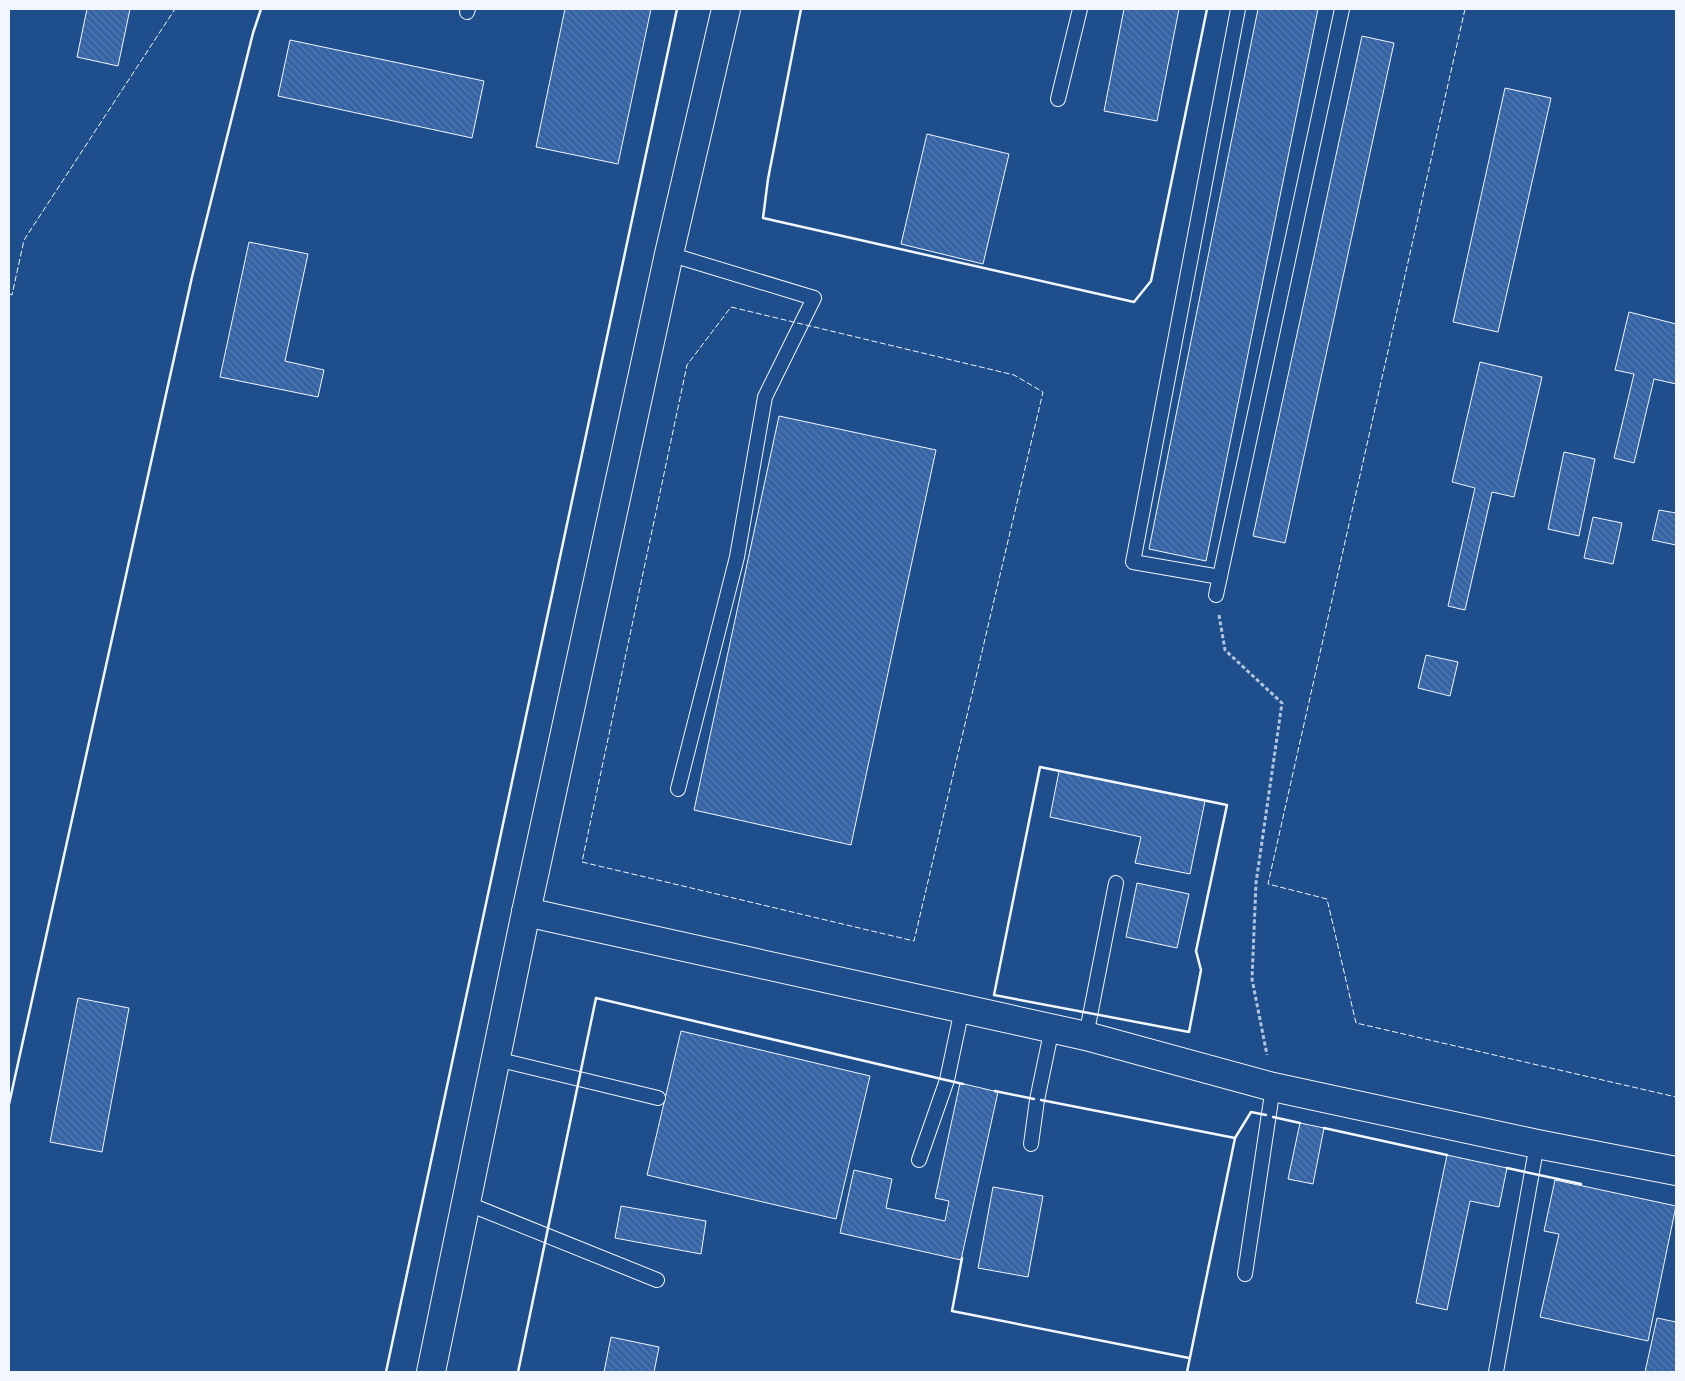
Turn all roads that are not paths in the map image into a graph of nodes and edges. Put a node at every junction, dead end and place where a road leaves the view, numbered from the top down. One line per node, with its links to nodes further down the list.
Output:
1 (726, 9): 6 (street)
2 (1080, 9): 5 (lane)
3 (1238, 9): 7 (lane)
4 (1342, 9): 7 (lane)
5 (1058, 99)
6 (669, 254): 9 (lane); 11 (street)
7 (1220, 577): 8 (lane)
8 (1216, 595)
9 (678, 789)
10 (1116, 883): 14 (lane)
11 (526, 912): 12 (street); 15 (street)
12 (962, 1009): 13 (street); 20 (lane)
13 (1052, 1028): 14 (street); 18 (lane)
14 (1086, 1036): 16 (street)
15 (496, 1059): 17 (lane); 22 (street)
16 (1273, 1087): 19 (street); 23 (lane)
17 (658, 1098)
18 (1031, 1144)
19 (1537, 1144): 21 (street); 26 (lane)
20 (919, 1160)
21 (1676, 1170)
22 (466, 1203): 24 (lane); 25 (street)
23 (1245, 1274)
24 (657, 1280)
25 (431, 1372)
26 (1496, 1372)

